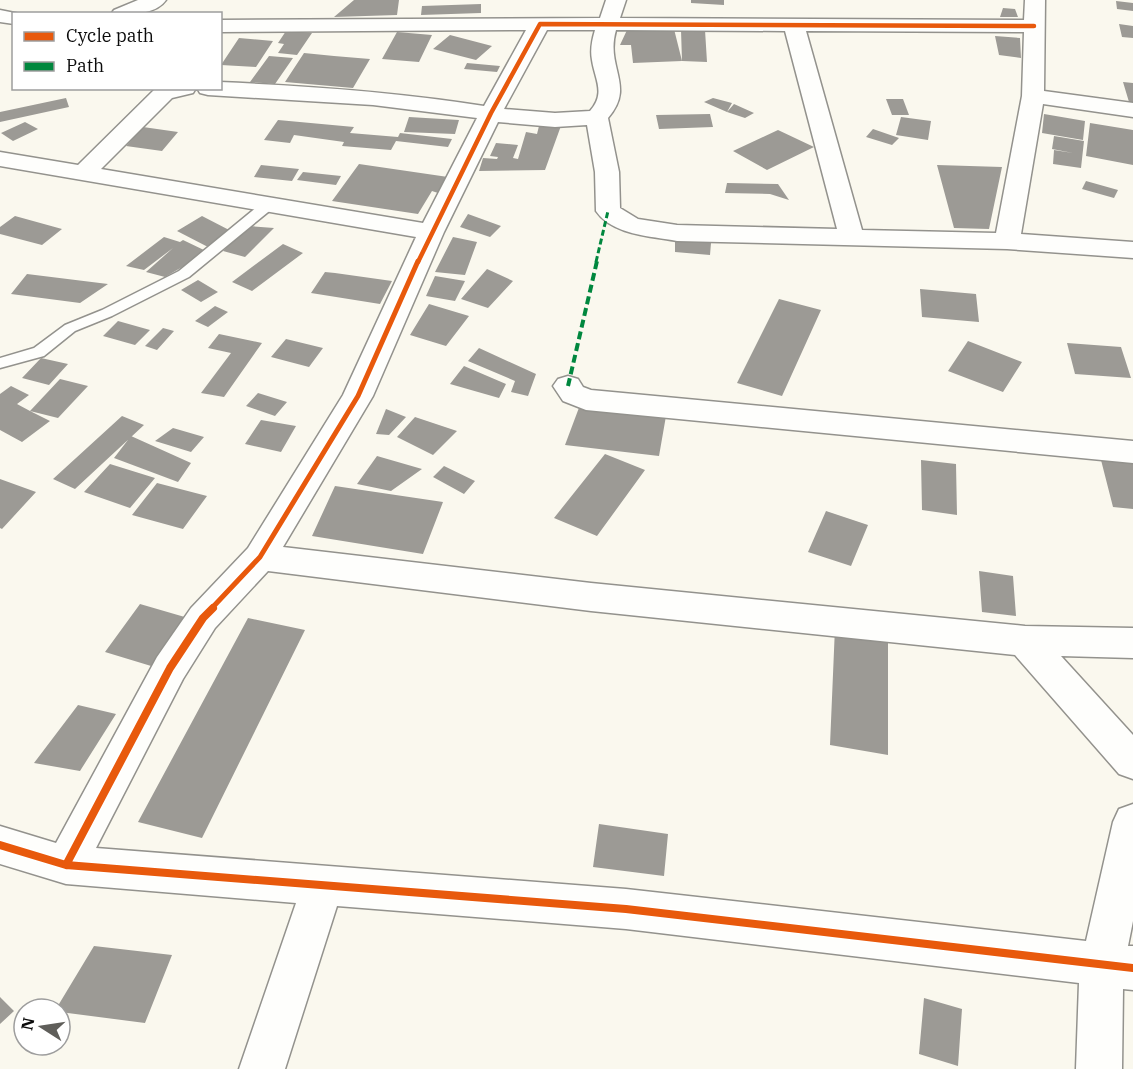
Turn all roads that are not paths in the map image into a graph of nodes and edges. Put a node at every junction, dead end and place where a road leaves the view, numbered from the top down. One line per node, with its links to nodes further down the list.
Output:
1 (156, 0): 4 (street)
2 (616, 0): 8 (street)
3 (1035, 0): 9 (street)
4 (126, 12)
5 (540, 24): 7 (street); 8 (street); 14 (street)
6 (795, 25): 8 (street); 9 (street); 20 (street)
7 (222, 26)
8 (609, 26): 15 (street)
9 (1034, 26): 12 (street)
10 (222, 89): 14 (street)
11 (172, 90): 17 (street)
12 (1033, 96): 13 (street); 21 (street)
13 (1133, 110)
14 (490, 113): 15 (street); 19 (street)
15 (597, 117): 20 (street)
16 (0, 159): 17 (street)
17 (82, 173): 18 (street)
18 (268, 205): 19 (street); 23 (lane)
19 (431, 232): 26 (street)
20 (852, 239): 21 (street)
21 (1007, 241): 22 (street)
22 (1133, 250)
23 (0, 363)
24 (568, 386): 25 (street)
25 (1133, 452)
26 (260, 557): 27 (street); 32 (street)
27 (1025, 641): 28 (street); 29 (street)
28 (1133, 643)
29 (1133, 762)
30 (1133, 822): 34 (street)
31 (0, 844): 32 (street)
32 (66, 866): 33 (street)
33 (322, 886): 34 (street); 35 (street)
34 (1117, 967): 36 (street)
35 (261, 1069)
36 (1099, 1069)

